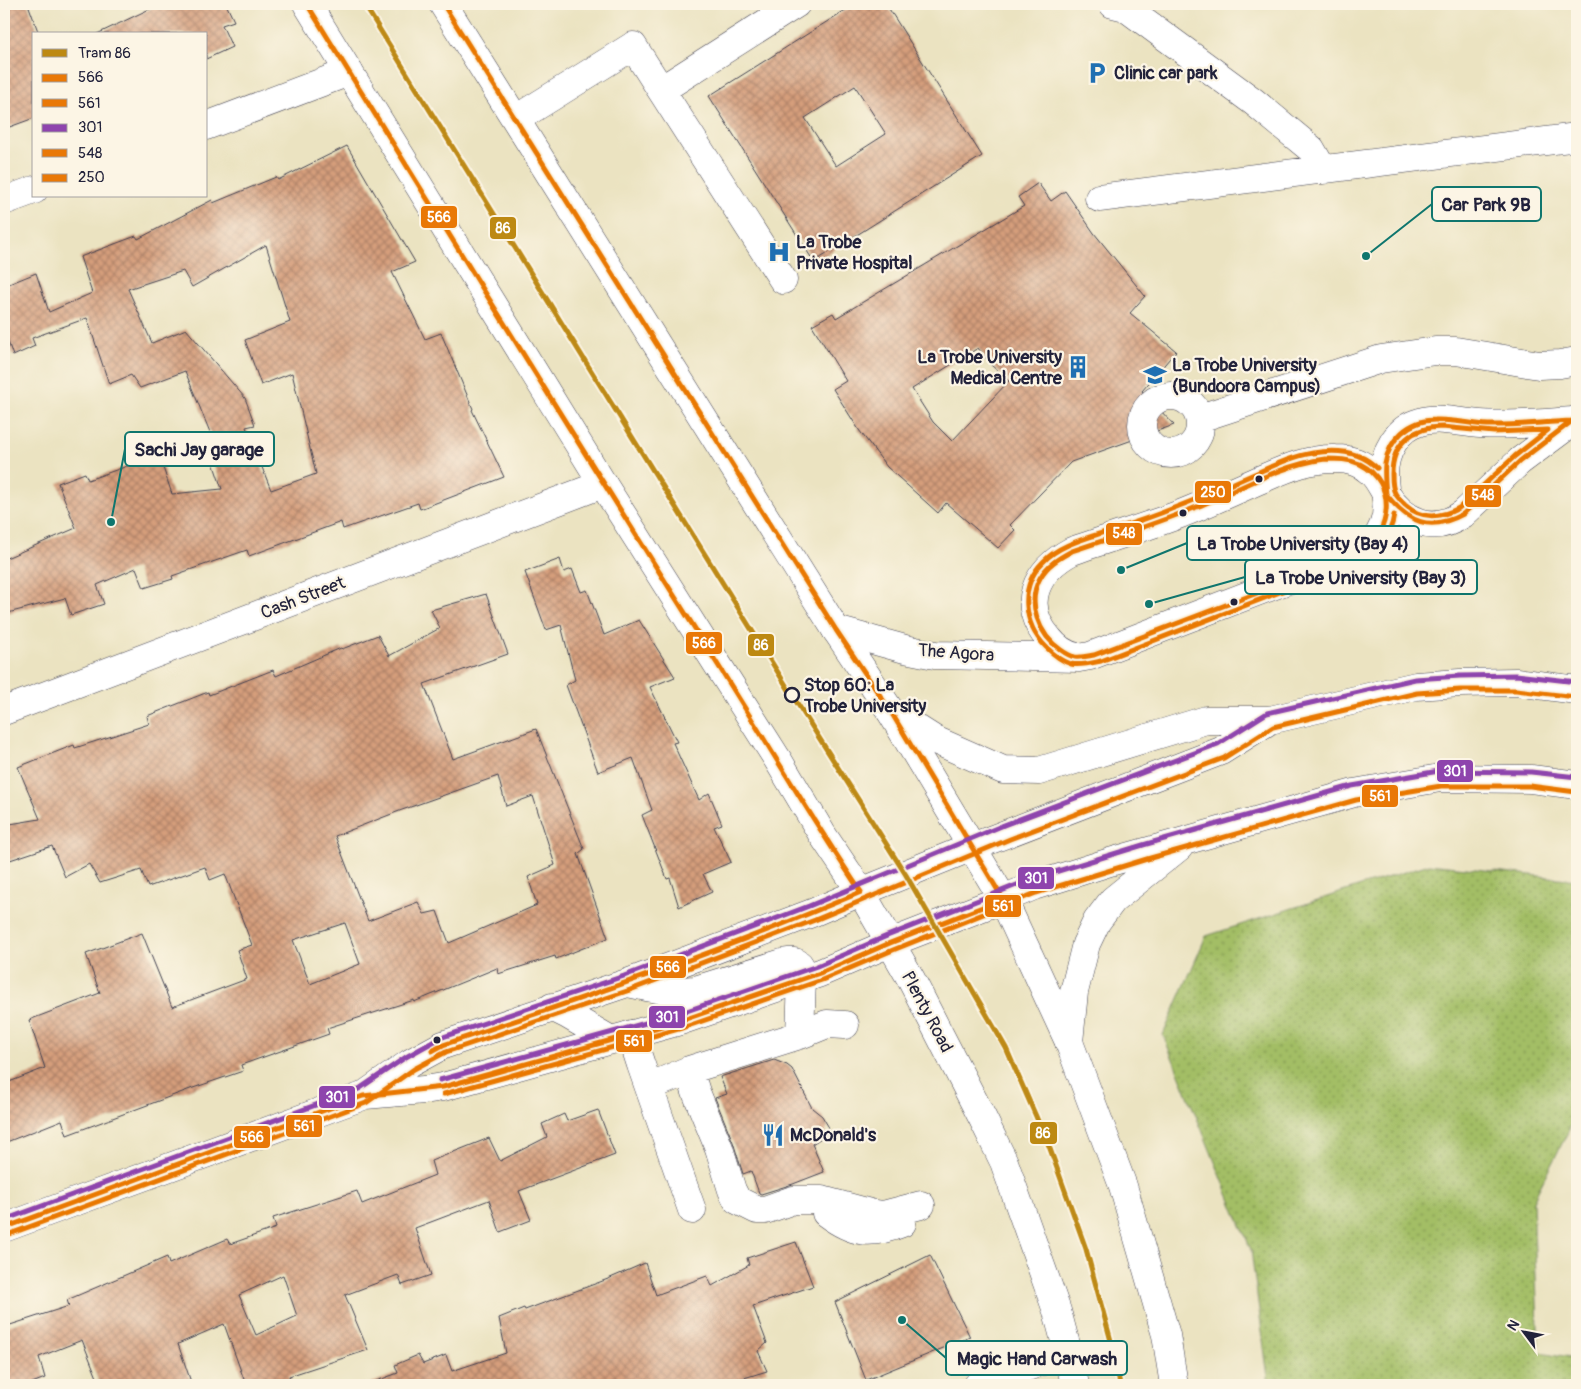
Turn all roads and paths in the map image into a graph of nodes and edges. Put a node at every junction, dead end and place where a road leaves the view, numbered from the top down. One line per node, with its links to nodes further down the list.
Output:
1 (307, 4): 5 (main road, Plenty Road)
2 (443, 4): 7 (main road)
3 (796, 4): 6 (main road)
4 (1113, 4): 10 (main road)
5 (349, 72): 8 (main road); 18 (main road, Plenty Road)
6 (661, 90): 7 (main road); 14 (main road)
7 (516, 119): 20 (main road)
8 (208, 125)
9 (1577, 137): 10 (main road)
10 (1323, 170): 12 (main road)
11 (32, 191): 13 (main road)
12 (1099, 198)
13 (4, 201)
14 (783, 280)
15 (1577, 361): 16 (main road)
16 (1200, 418)
17 (1574, 420): 19 (main road); 19 (main road, The Agora)
18 (603, 484): 23 (main road, Cash Street); 29 (main road, Plenty Road)
19 (1386, 494): 21 (main road, The Agora); 21 (main road)
20 (836, 630): 21 (main road, The Agora); 24 (main road)
21 (1079, 658)
22 (1577, 690): 25 (main road)
23 (4, 712)
24 (891, 712): 25 (main road); 28 (main road)
25 (1270, 720): 28 (main road)
26 (1577, 785): 27 (main road)
27 (1188, 840): 30 (main road); 38 (main road)
28 (972, 847): 29 (main road); 30 (main road)
29 (861, 892): 31 (main road, Plenty Road); 33 (main road)
30 (1003, 899): 31 (main road); 38 (main road)
31 (890, 943): 32 (main road); 45 (main road, Plenty Road)
32 (802, 980): 33 (main road); 36 (main road); 37 (main road)
33 (627, 983): 34 (main road)
34 (552, 1007): 37 (main road); 41 (main road)
35 (845, 1025): 36 (main road)
36 (800, 1035): 39 (main road)
37 (621, 1037): 40 (main road); 41 (main road)
38 (1069, 1042): 48 (main road)
39 (689, 1070): 40 (main road); 42 (main road)
40 (649, 1086): 43 (main road)
41 (363, 1096): 44 (main road)
42 (925, 1202)
43 (692, 1210)
44 (4, 1228)
45 (1068, 1352): 46 (main road); 47 (main road, Plenty Road)
46 (978, 1385)
47 (1075, 1385)
48 (1174, 1385)

